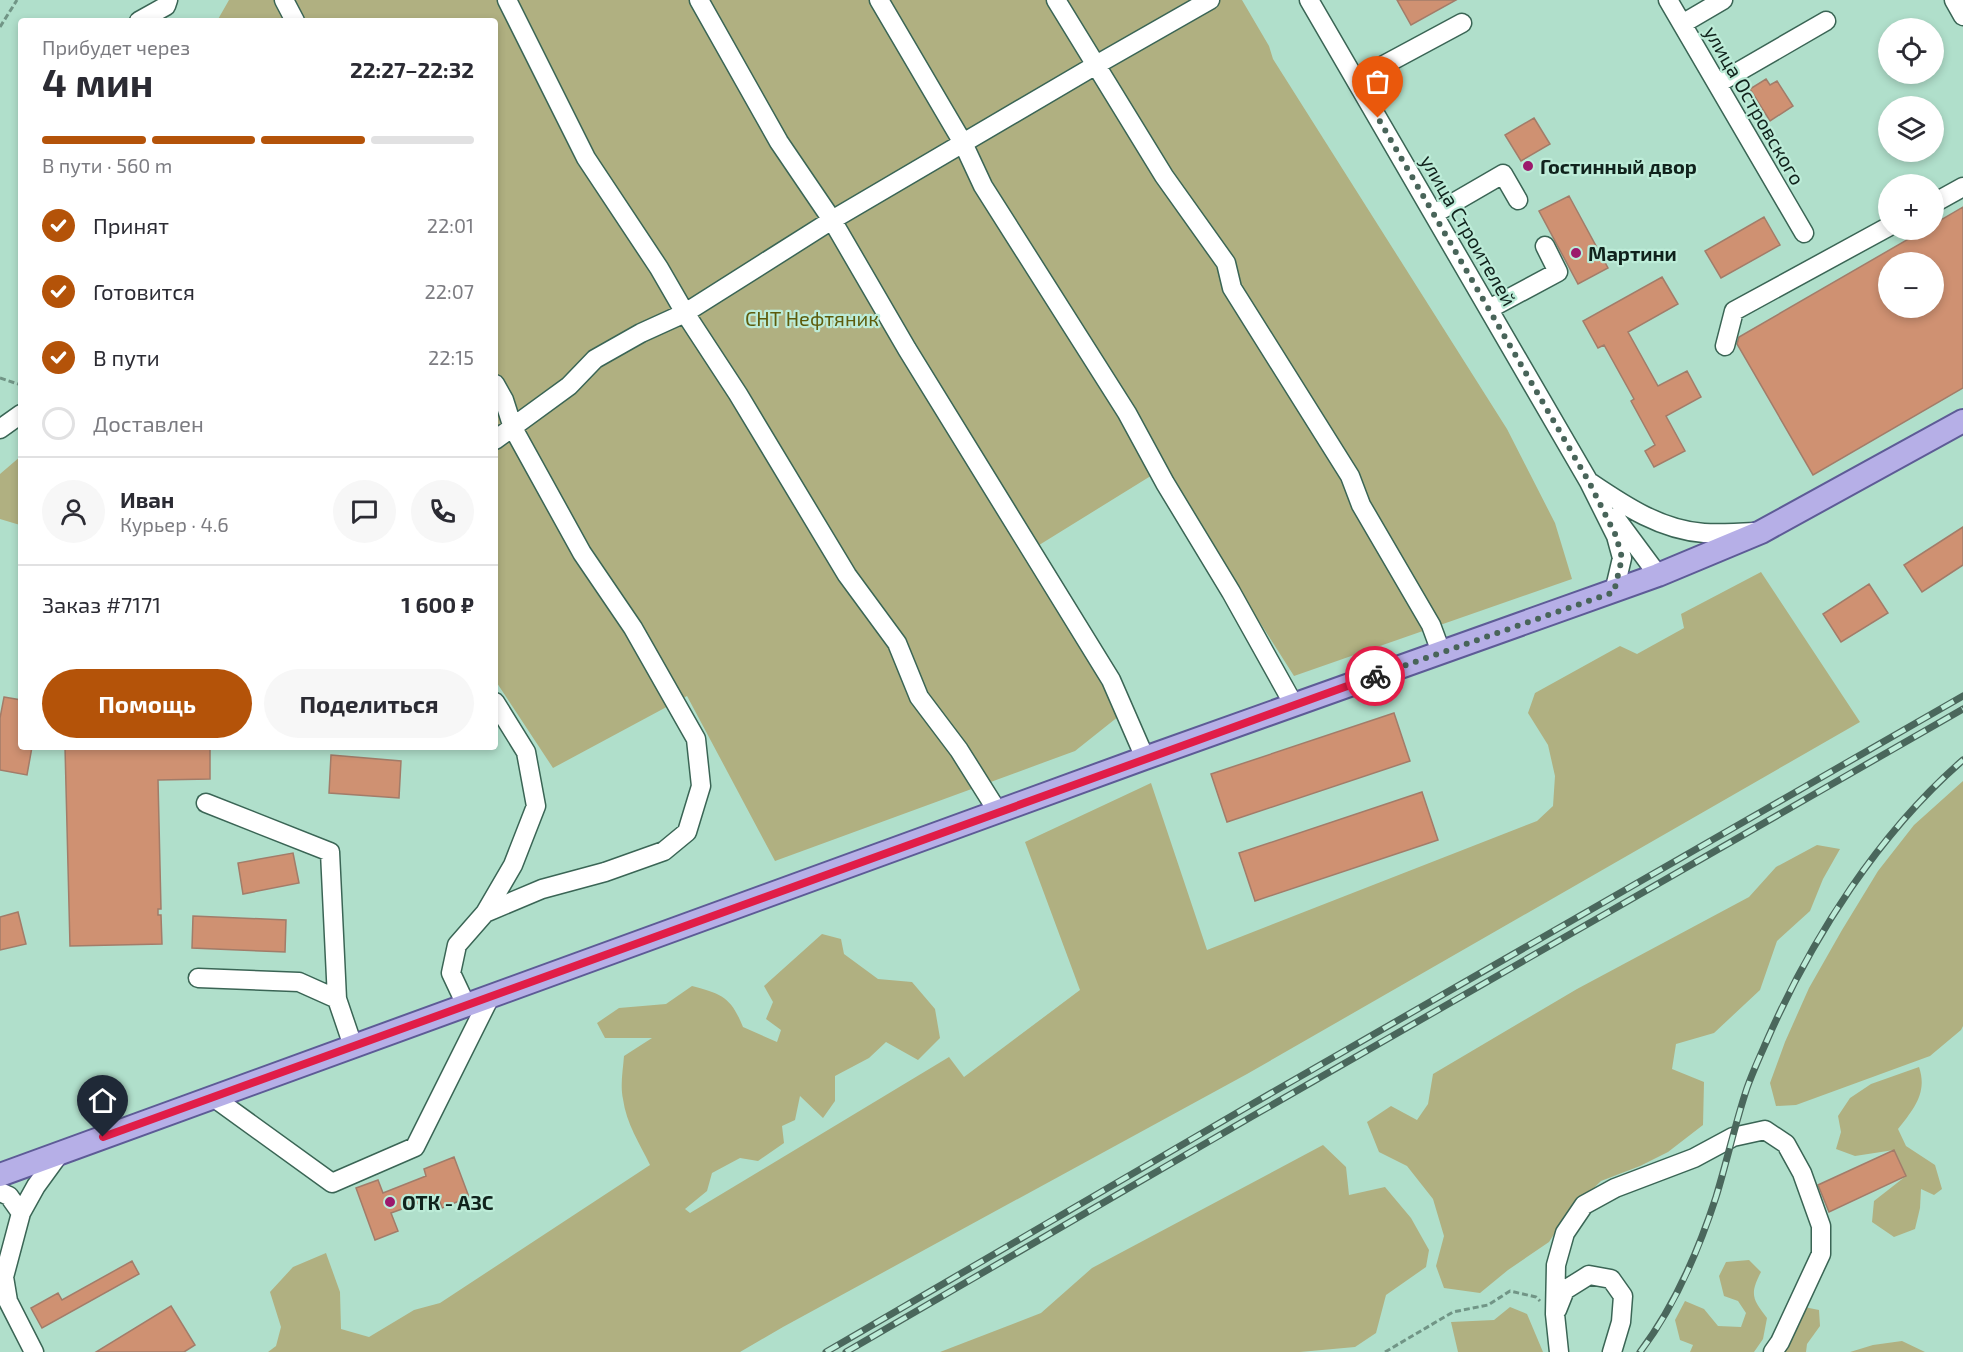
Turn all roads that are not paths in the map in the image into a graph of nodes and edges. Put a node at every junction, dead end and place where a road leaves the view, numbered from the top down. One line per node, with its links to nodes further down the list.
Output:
1 (168, 0): 13 (street)
2 (284, 0): 14 (street)
3 (507, 0): 31 (street)
4 (699, 0): 26 (street)
5 (879, 0): 21 (street)
6 (1056, 0): 18 (street)
7 (1210, 0): 18 (street)
8 (1309, 0): 19 (street, улица Строителей)
9 (1668, 0): 17 (street, улица Островского)
10 (1723, 0): 17 (street)
11 (1954, 0): 12 (street)
12 (1963, 16)
13 (144, 18)
14 (293, 18)
15 (1826, 21): 20 (street)
16 (1462, 23): 19 (street)
17 (1682, 24): 20 (street, улица Островского)
18 (1095, 65): 21 (street); 43 (street)
19 (1356, 80): 25 (street, улица Строителей)
20 (1717, 84): 28 (street, улица Островского)
21 (963, 143): 26 (street); 44 (street)
22 (1963, 187): 23 (street)
23 (1944, 197)
24 (1518, 200): 25 (street)
25 (1434, 214): 30 (street, улица Строителей)
26 (832, 220): 31 (street); 46 (street)
27 (1878, 232): 32 (street)
28 (1804, 233)
29 (1545, 246): 30 (street)
30 (1489, 309): 39 (street, улица Строителей)
31 (685, 312): 36 (street); 48 (street)
32 (1725, 346)
33 (498, 389): 36 (street)
34 (18, 416): 37 (street)
35 (1963, 421): 40 (main road)
36 (513, 428): 38 (street); 49 (street)
37 (0, 429)
38 (498, 438)
39 (1589, 482): 40 (street); 41 (street); 42 (street)
40 (1761, 532): 41 (main road)
41 (1658, 575): 42 (main road)
42 (1614, 592): 43 (main road)
43 (1441, 652): 44 (main road)
44 (1294, 705): 46 (main road)
45 (498, 707): 49 (street)
46 (1145, 758): 48 (main road)
47 (206, 803): 52 (street)
48 (998, 812): 51 (main road)
49 (485, 913): 53 (street)
50 (198, 978): 52 (street)
51 (490, 997): 53 (main road); 55 (street)
52 (337, 999): 54 (street)
53 (466, 1005): 54 (main road)
54 (353, 1046): 55 (main road)
55 (213, 1097): 56 (main road)
56 (60, 1153): 57 (main road); 59 (street)
57 (0, 1175)
58 (0, 1192): 59 (street)
59 (21, 1213): 60 (street)
60 (2, 1278): 62 (street)
61 (1555, 1314): 63 (street); 64 (street); 65 (street)
62 (34, 1352)
63 (1559, 1352)
64 (1612, 1352)
65 (1773, 1352)

